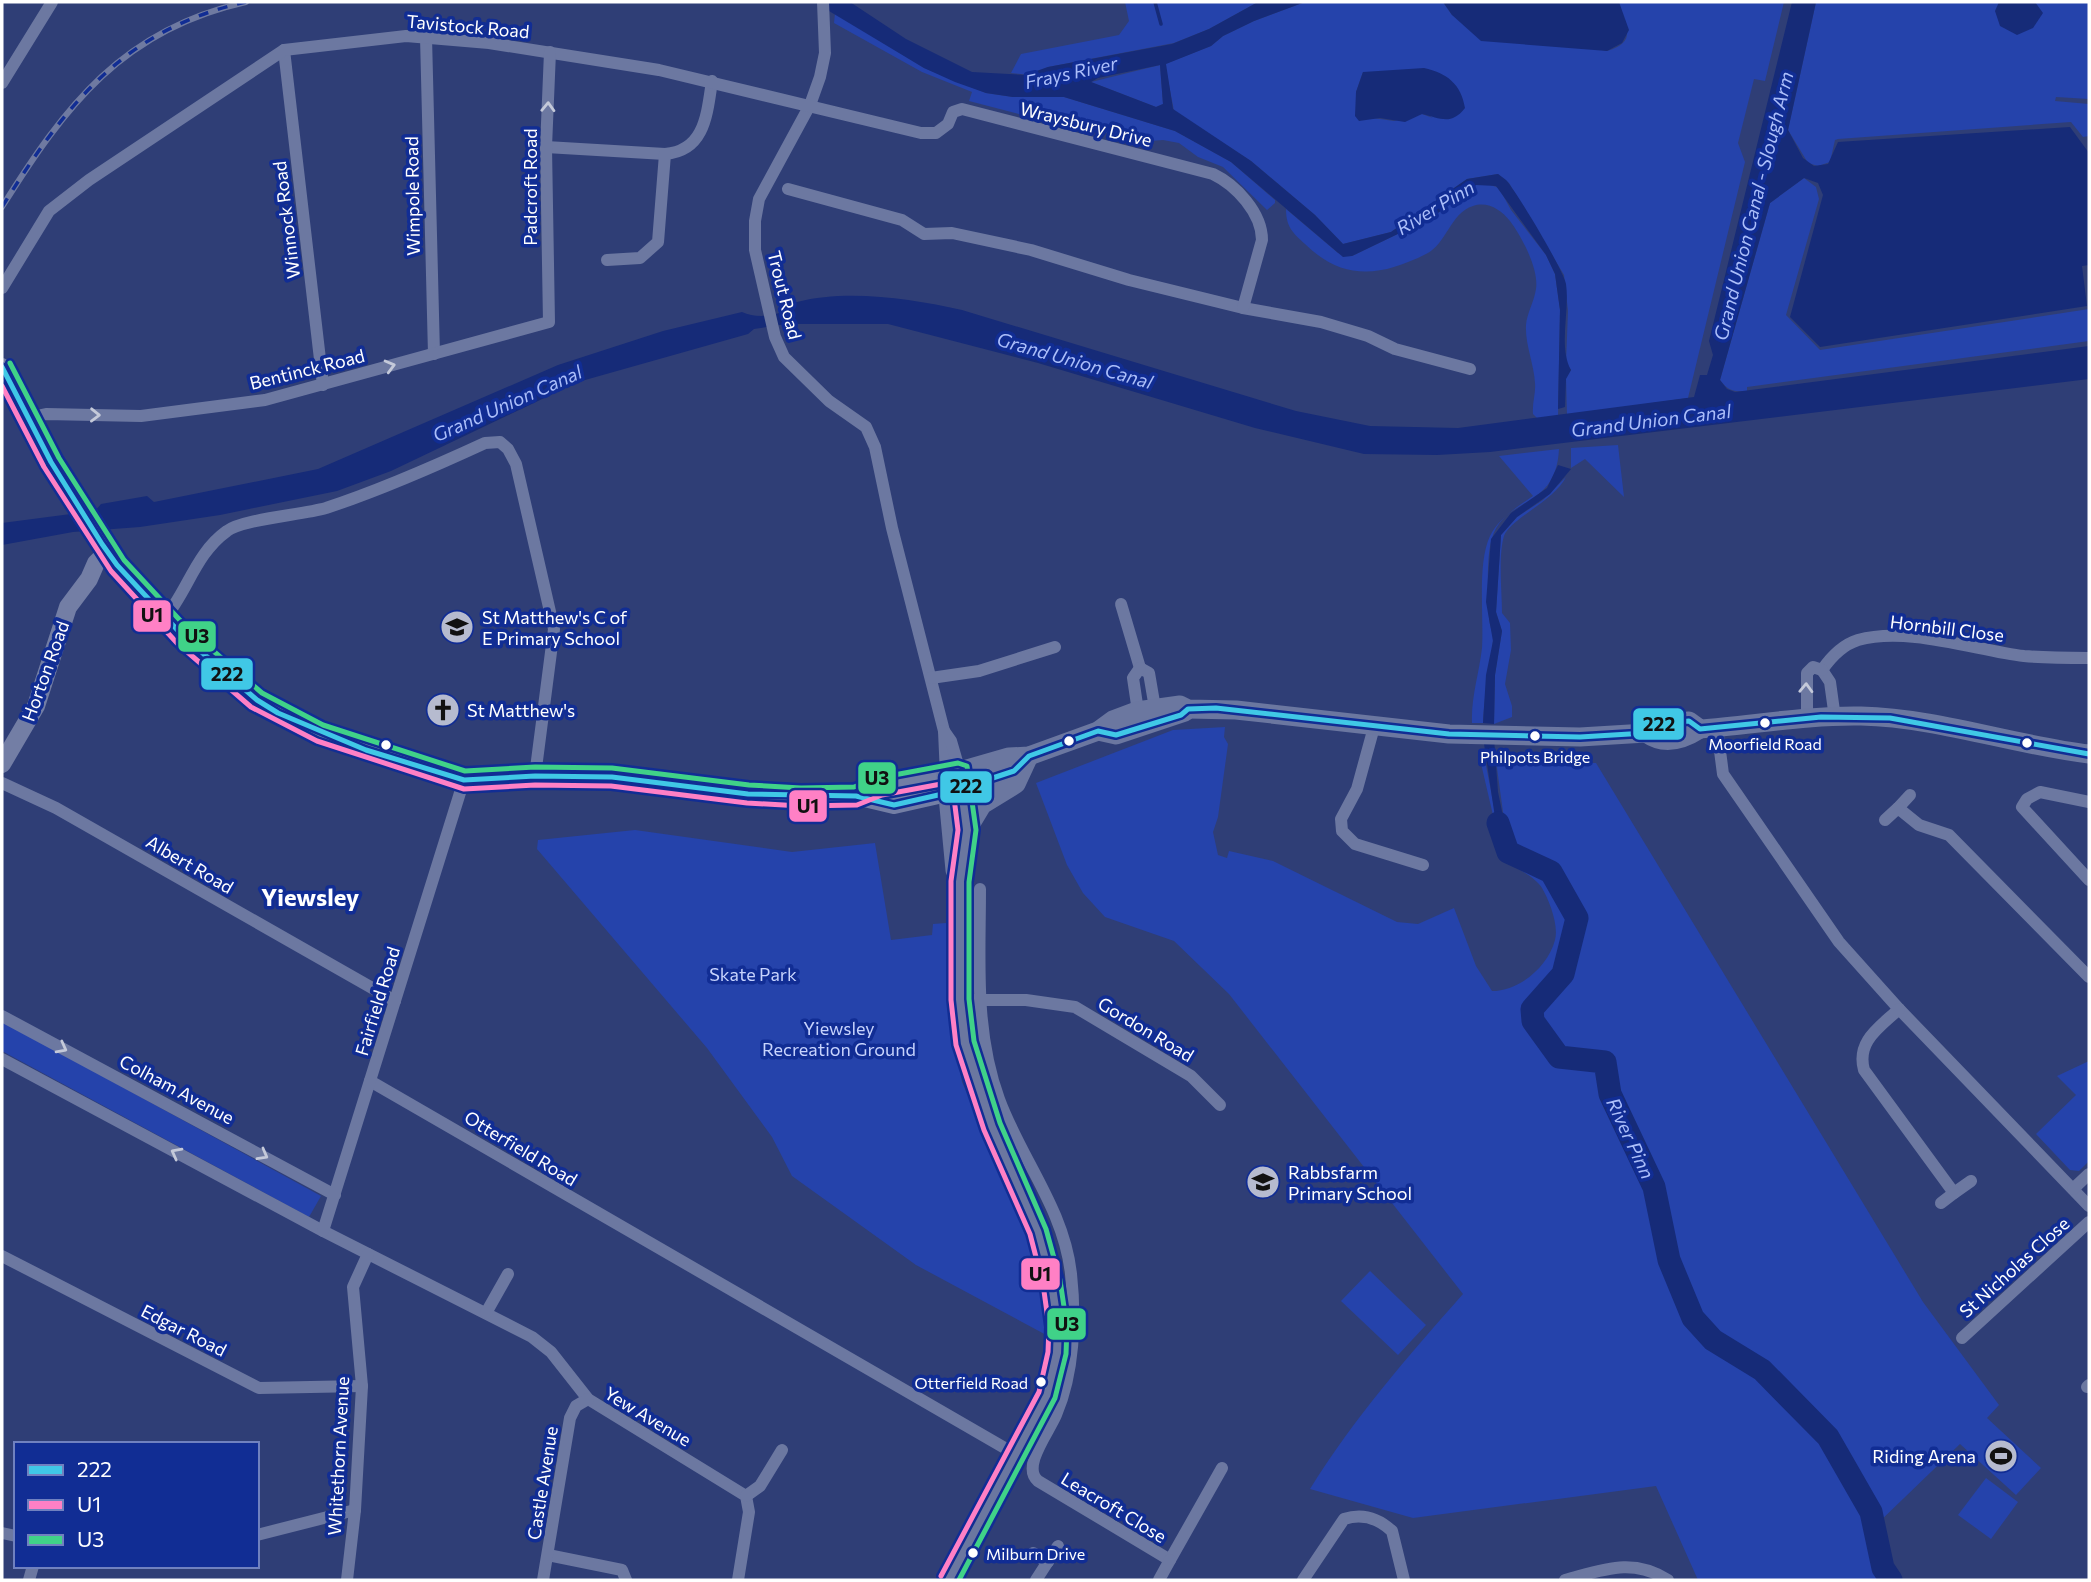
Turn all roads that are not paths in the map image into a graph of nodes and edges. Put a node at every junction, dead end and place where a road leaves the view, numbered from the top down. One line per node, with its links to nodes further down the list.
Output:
1 (49, 3): 7 (street)
2 (823, 4): 8 (street, Trout Road)
3 (426, 37): 4 (street, Tavistock Road); 5 (street, Tavistock Road); 16 (street, Wimpole Road)
4 (284, 50): 13 (street, Tavistock Road); 19 (street, Winnock Road)
5 (550, 52): 6 (street, Tavistock Road); 9 (street, Padcroft Road, one-way to 5)
6 (712, 81): 8 (street, Tavistock Road); 10 (street)
7 (2, 83)
8 (810, 104): 14 (street, Wraysbury Drive); 27 (street, Trout Road)
9 (546, 147): 10 (street); 15 (street, Padcroft Road)
10 (665, 154): 12 (street)
11 (788, 189): 14 (street)
12 (607, 260)
13 (2, 288)
14 (1243, 308): 18 (street)
15 (549, 322): 16 (street, Bentinck Road)
16 (434, 354): 19 (street, Bentinck Road, one-way to 16)
17 (2, 367): 20 (street)
18 (1469, 369)
19 (323, 385): 20 (street, Bentinck Road, one-way to 19)
20 (27, 418): 21 (street)
21 (109, 554): 23 (street); 35 (street, Horton Road)
22 (1121, 604): 28 (street)
23 (165, 618): 36 (street); 37 (street)
24 (1055, 648): 27 (street)
25 (2089, 658): 26 (street, Hornbill Close)
26 (1822, 670): 29 (street); 30 (street, Hornbill Close, one-way to 26)
27 (931, 678): 38 (street, Trout Road)
28 (1147, 717): 31 (main road); 34 (main road)
29 (1835, 718): 30 (main road); 33 (main road)
30 (1807, 721): 32 (main road)
31 (1374, 727): 32 (main road); 45 (street)
32 (1709, 729): 52 (street)
33 (2089, 754)
34 (1029, 756): 38 (main road); 44 (main road)
35 (2, 764)
36 (535, 776): 37 (street); 38 (street)
37 (464, 780): 51 (street, Fairfield Road)
38 (954, 782): 44 (main road); 47 (main road)
39 (2, 783): 51 (street, Albert Road)
40 (1910, 795): 42 (street)
41 (2089, 802): 46 (street)
42 (1898, 808): 43 (street); 49 (street)
43 (1885, 820)
44 (967, 830): 47 (main road)
45 (1423, 865)
46 (2089, 880)
47 (960, 881): 50 (main road)
48 (980, 889): 50 (street)
49 (2089, 977)
50 (970, 1000): 56 (street, Gordon Road); 74 (main road)
51 (395, 1001): 55 (street, Fairfield Road)
52 (1899, 1009): 59 (street); 60 (street)
53 (2, 1016): 61 (street, Colham Avenue, one-way to 61)
54 (2, 1059): 65 (street, one-way to 54)
55 (370, 1080): 61 (street, Fairfield Road); 74 (street, Otterfield Road)
56 (1220, 1105)
57 (2089, 1174): 59 (street)
58 (1971, 1181): 60 (street)
59 (2073, 1189): 63 (street)
60 (1954, 1193): 62 (street)
61 (335, 1195): 65 (street, Fairfield Road)
62 (1941, 1203)
63 (2089, 1206)
64 (2089, 1222): 70 (street, St Nicholas Close)
65 (323, 1231): 66 (street, Yew Avenue)
66 (369, 1254): 69 (street, Yew Avenue); 71 (street, Whitethorn Avenue)
67 (2, 1256): 71 (street, Edgar Road)
68 (508, 1274): 69 (street)
69 (486, 1313): 72 (street, Yew Avenue)
70 (1962, 1338)
71 (362, 1386): 77 (street, Whitethorn Avenue)
72 (587, 1399): 76 (street, Yew Avenue); 81 (street, Castle Avenue)
73 (782, 1450): 76 (street)
74 (1025, 1460): 82 (street, Leacroft Close); 88 (main road)
75 (1222, 1468): 82 (street, Leacroft Close)
76 (746, 1496): 87 (street)
77 (355, 1510): 78 (street); 84 (street, Whitethorn Avenue)
78 (259, 1534)
79 (1058, 1546): 83 (street)
80 (1033, 1553): 83 (street)
81 (548, 1555): 85 (street, Castle Avenue); 86 (street)
82 (1170, 1560): 90 (street)
83 (1048, 1562): 89 (street)
84 (347, 1580)
85 (543, 1580)
86 (626, 1580)
87 (738, 1580)
88 (949, 1580)
89 (1036, 1580)
90 (1159, 1580)
91 (1303, 1580): 92 (street)
92 (1404, 1580)
93 (1565, 1580): 94 (street)
94 (1668, 1580)

